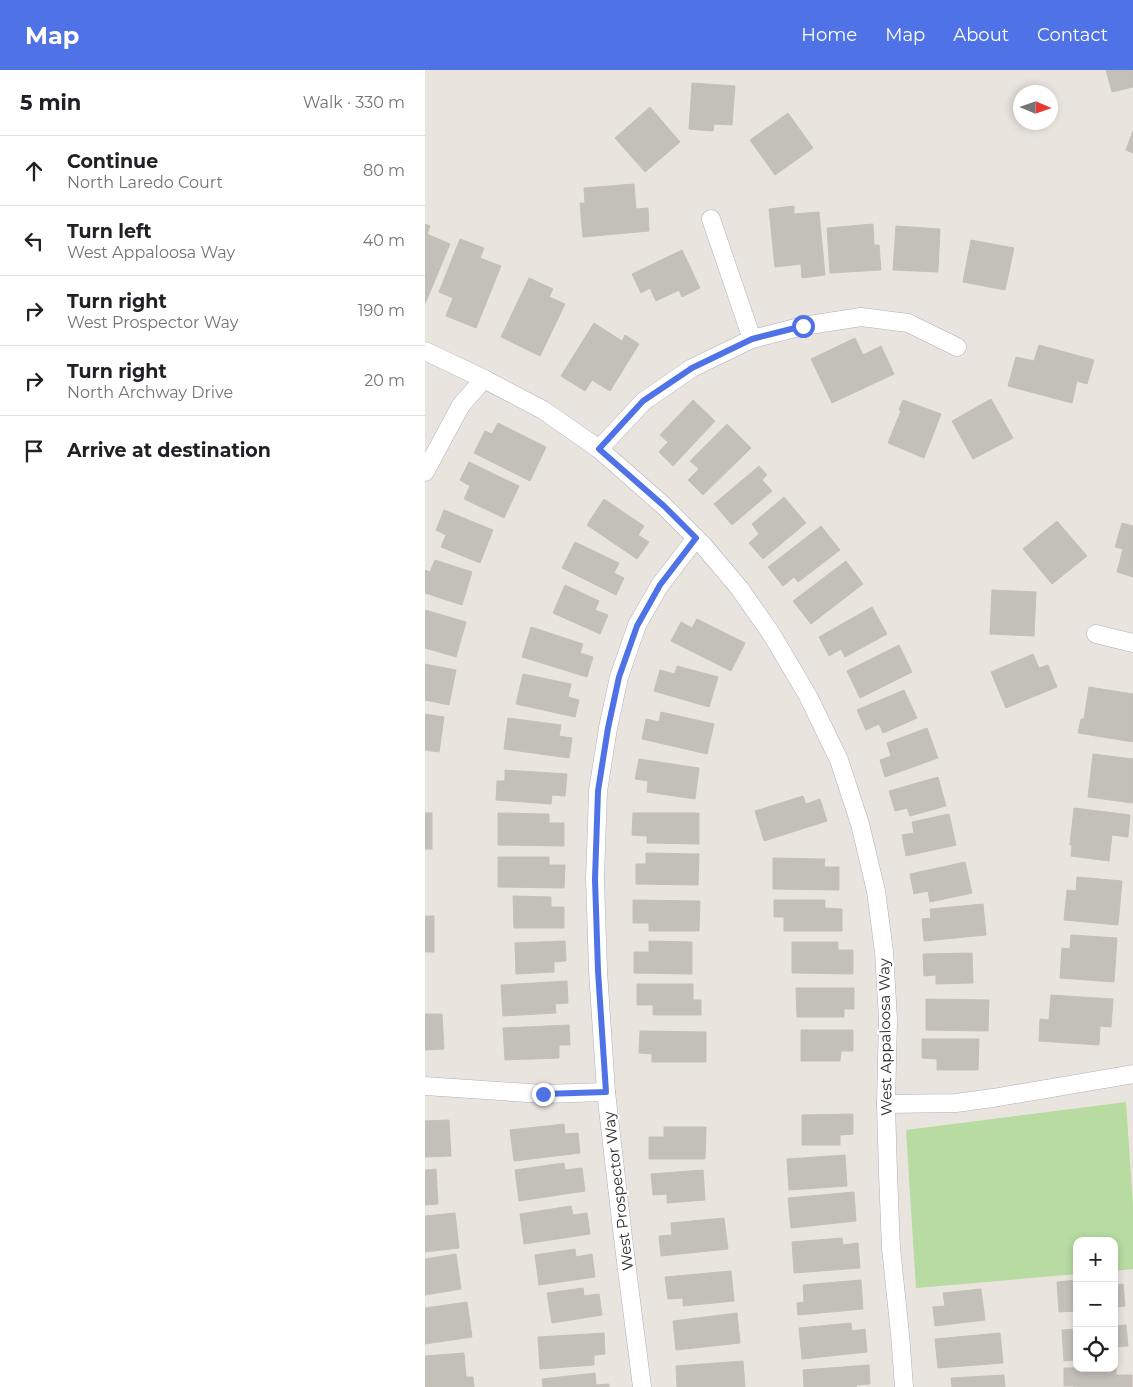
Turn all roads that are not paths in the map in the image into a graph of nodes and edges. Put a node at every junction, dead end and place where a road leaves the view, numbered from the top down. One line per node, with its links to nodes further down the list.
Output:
1 (711, 219): 2 (street)
2 (752, 339): 3 (street); 6 (street)
3 (957, 346)
4 (425, 351): 5 (street, West Appaloosa Way)
5 (485, 379): 6 (street, West Appaloosa Way); 7 (street)
6 (599, 449): 8 (street, West Appaloosa Way)
7 (425, 472)
8 (696, 538): 13 (street, West Prospector Way); 14 (street, West Appaloosa Way)
9 (1096, 634): 10 (street)
10 (1133, 642)
11 (1133, 1074): 14 (street)
12 (425, 1086): 13 (street)
13 (606, 1092): 15 (street, West Prospector Way)
14 (886, 1104): 16 (street, West Appaloosa Way)
15 (642, 1387)
16 (904, 1387)

